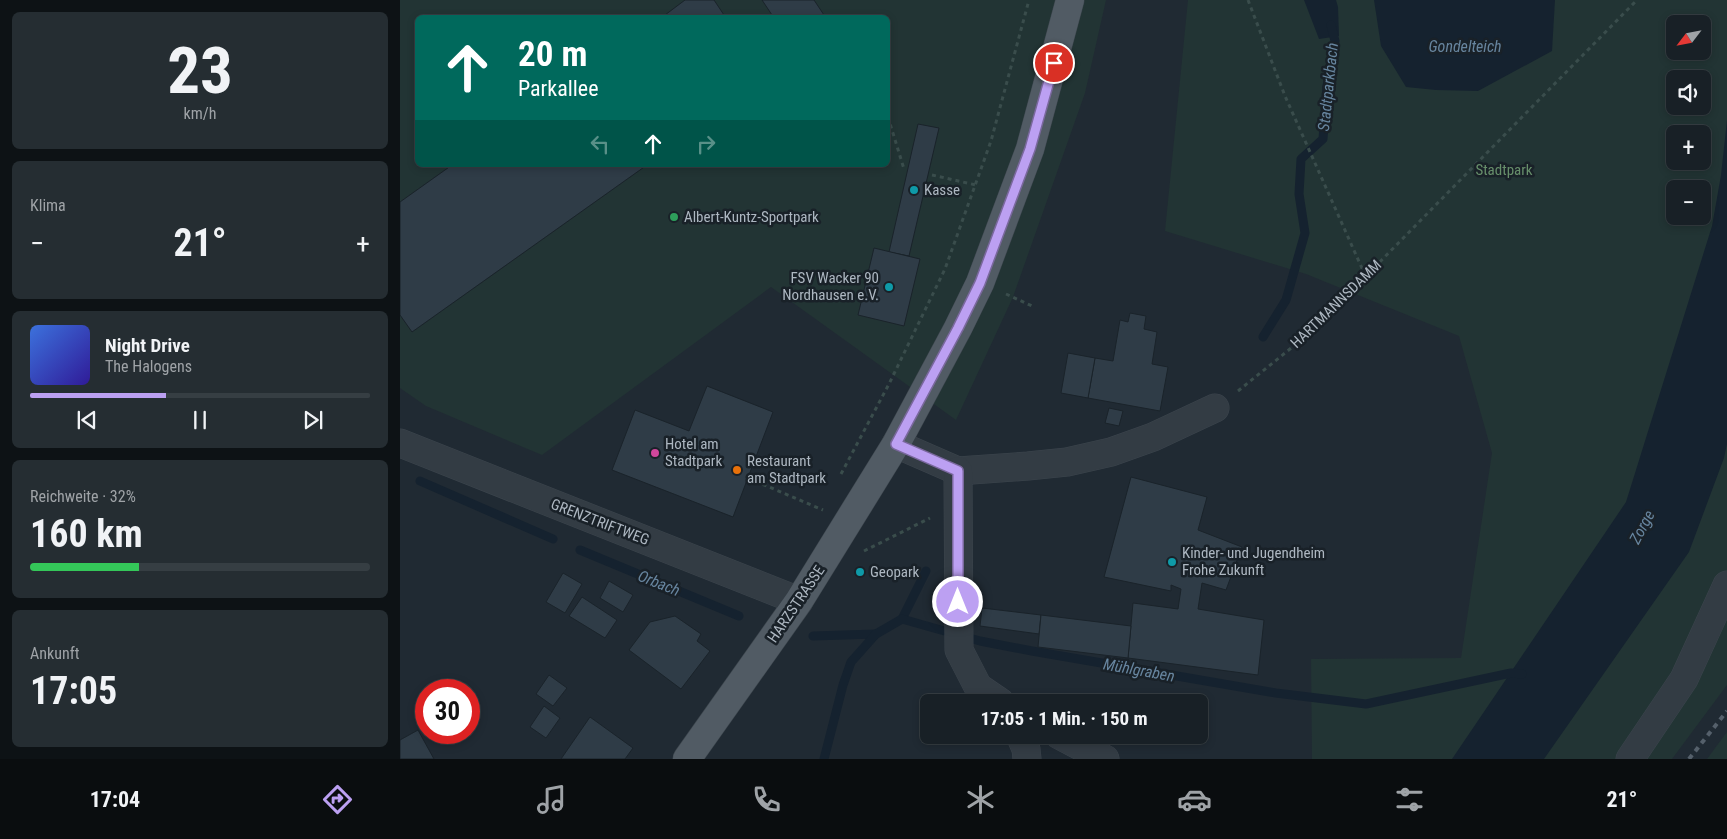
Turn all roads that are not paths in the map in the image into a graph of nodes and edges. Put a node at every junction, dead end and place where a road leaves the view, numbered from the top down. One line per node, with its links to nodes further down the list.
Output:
1 (1070, 0): 4 (main road, HARZSTRASSE)
2 (1215, 408): 5 (street)
3 (400, 443): 7 (street, GRENZTRIFTWEG)
4 (896, 444): 5 (street); 7 (main road, HARZSTRASSE)
5 (958, 471): 8 (street)
6 (1727, 585): 14 (street)
7 (799, 602): 11 (main road, HARZSTRASSE)
8 (988, 694)
9 (1024, 744): 12 (street)
10 (1076, 744): 13 (street)
11 (687, 759)
12 (1027, 759)
13 (1105, 759)
14 (1630, 759)

